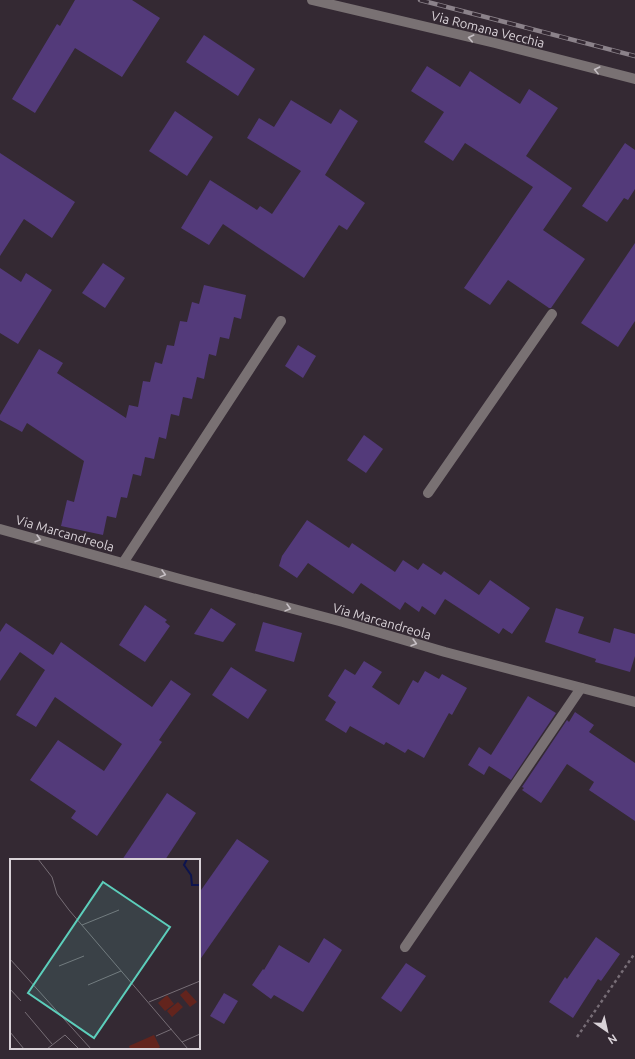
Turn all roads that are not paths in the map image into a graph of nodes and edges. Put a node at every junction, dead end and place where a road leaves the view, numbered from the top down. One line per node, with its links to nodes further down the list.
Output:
1 (312, 0): 2 (street, Via Romana Vecchia, one-way to 1)
2 (635, 79)
3 (552, 314): 5 (street)
4 (280, 321): 7 (street, Via Marcandreola)
5 (428, 493)
6 (0, 529): 7 (street, Via Marcandreola, one-way to 7)
7 (123, 563): 8 (street, Via Marcandreola, one-way to 8)
8 (581, 688): 9 (street, Via Marcandreola); 10 (street)
9 (635, 702)
10 (405, 947)

